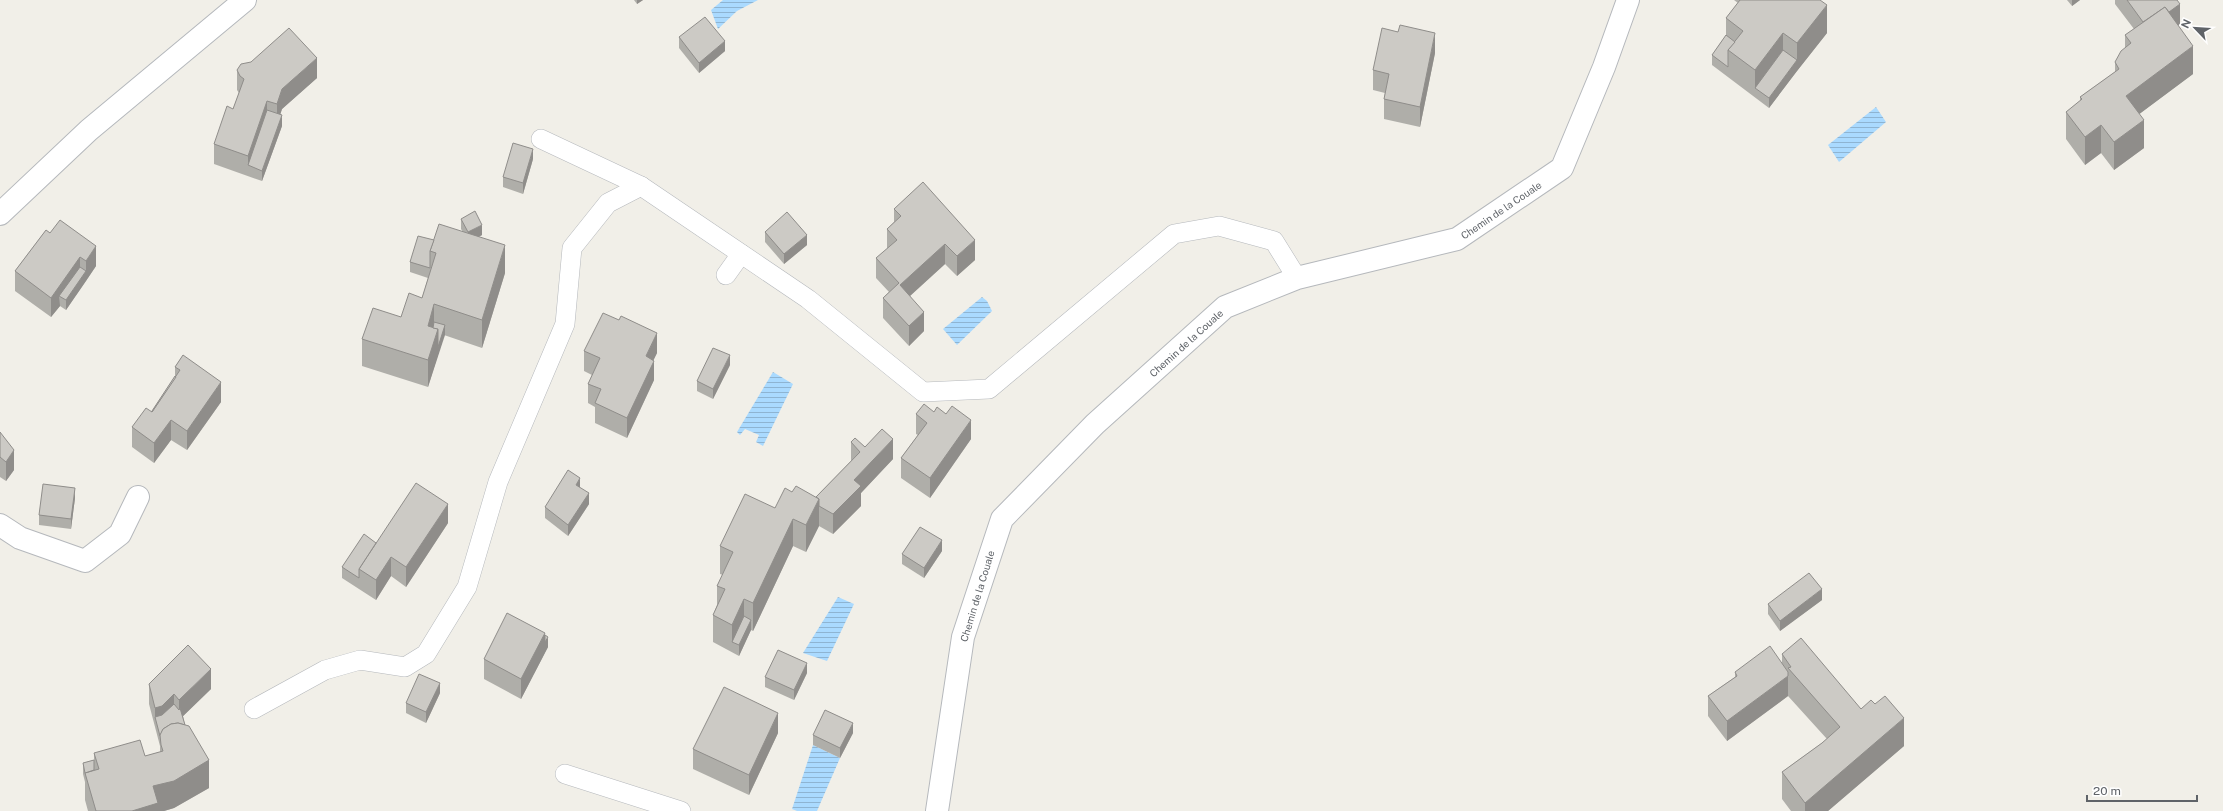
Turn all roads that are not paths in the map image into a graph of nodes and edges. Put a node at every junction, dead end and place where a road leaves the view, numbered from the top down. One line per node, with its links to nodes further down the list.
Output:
1 (245, 0): 5 (street)
2 (1628, 0): 8 (street, Chemin de la Couale)
3 (541, 139): 4 (lane)
4 (641, 186): 6 (lane); 11 (lane)
5 (0, 214)
6 (741, 254): 7 (lane); 8 (lane)
7 (726, 275)
8 (1297, 278): 14 (street, Chemin de la Couale)
9 (138, 496): 10 (street)
10 (0, 525)
11 (254, 709)
12 (565, 774): 13 (lane)
13 (681, 811)
14 (936, 811)

